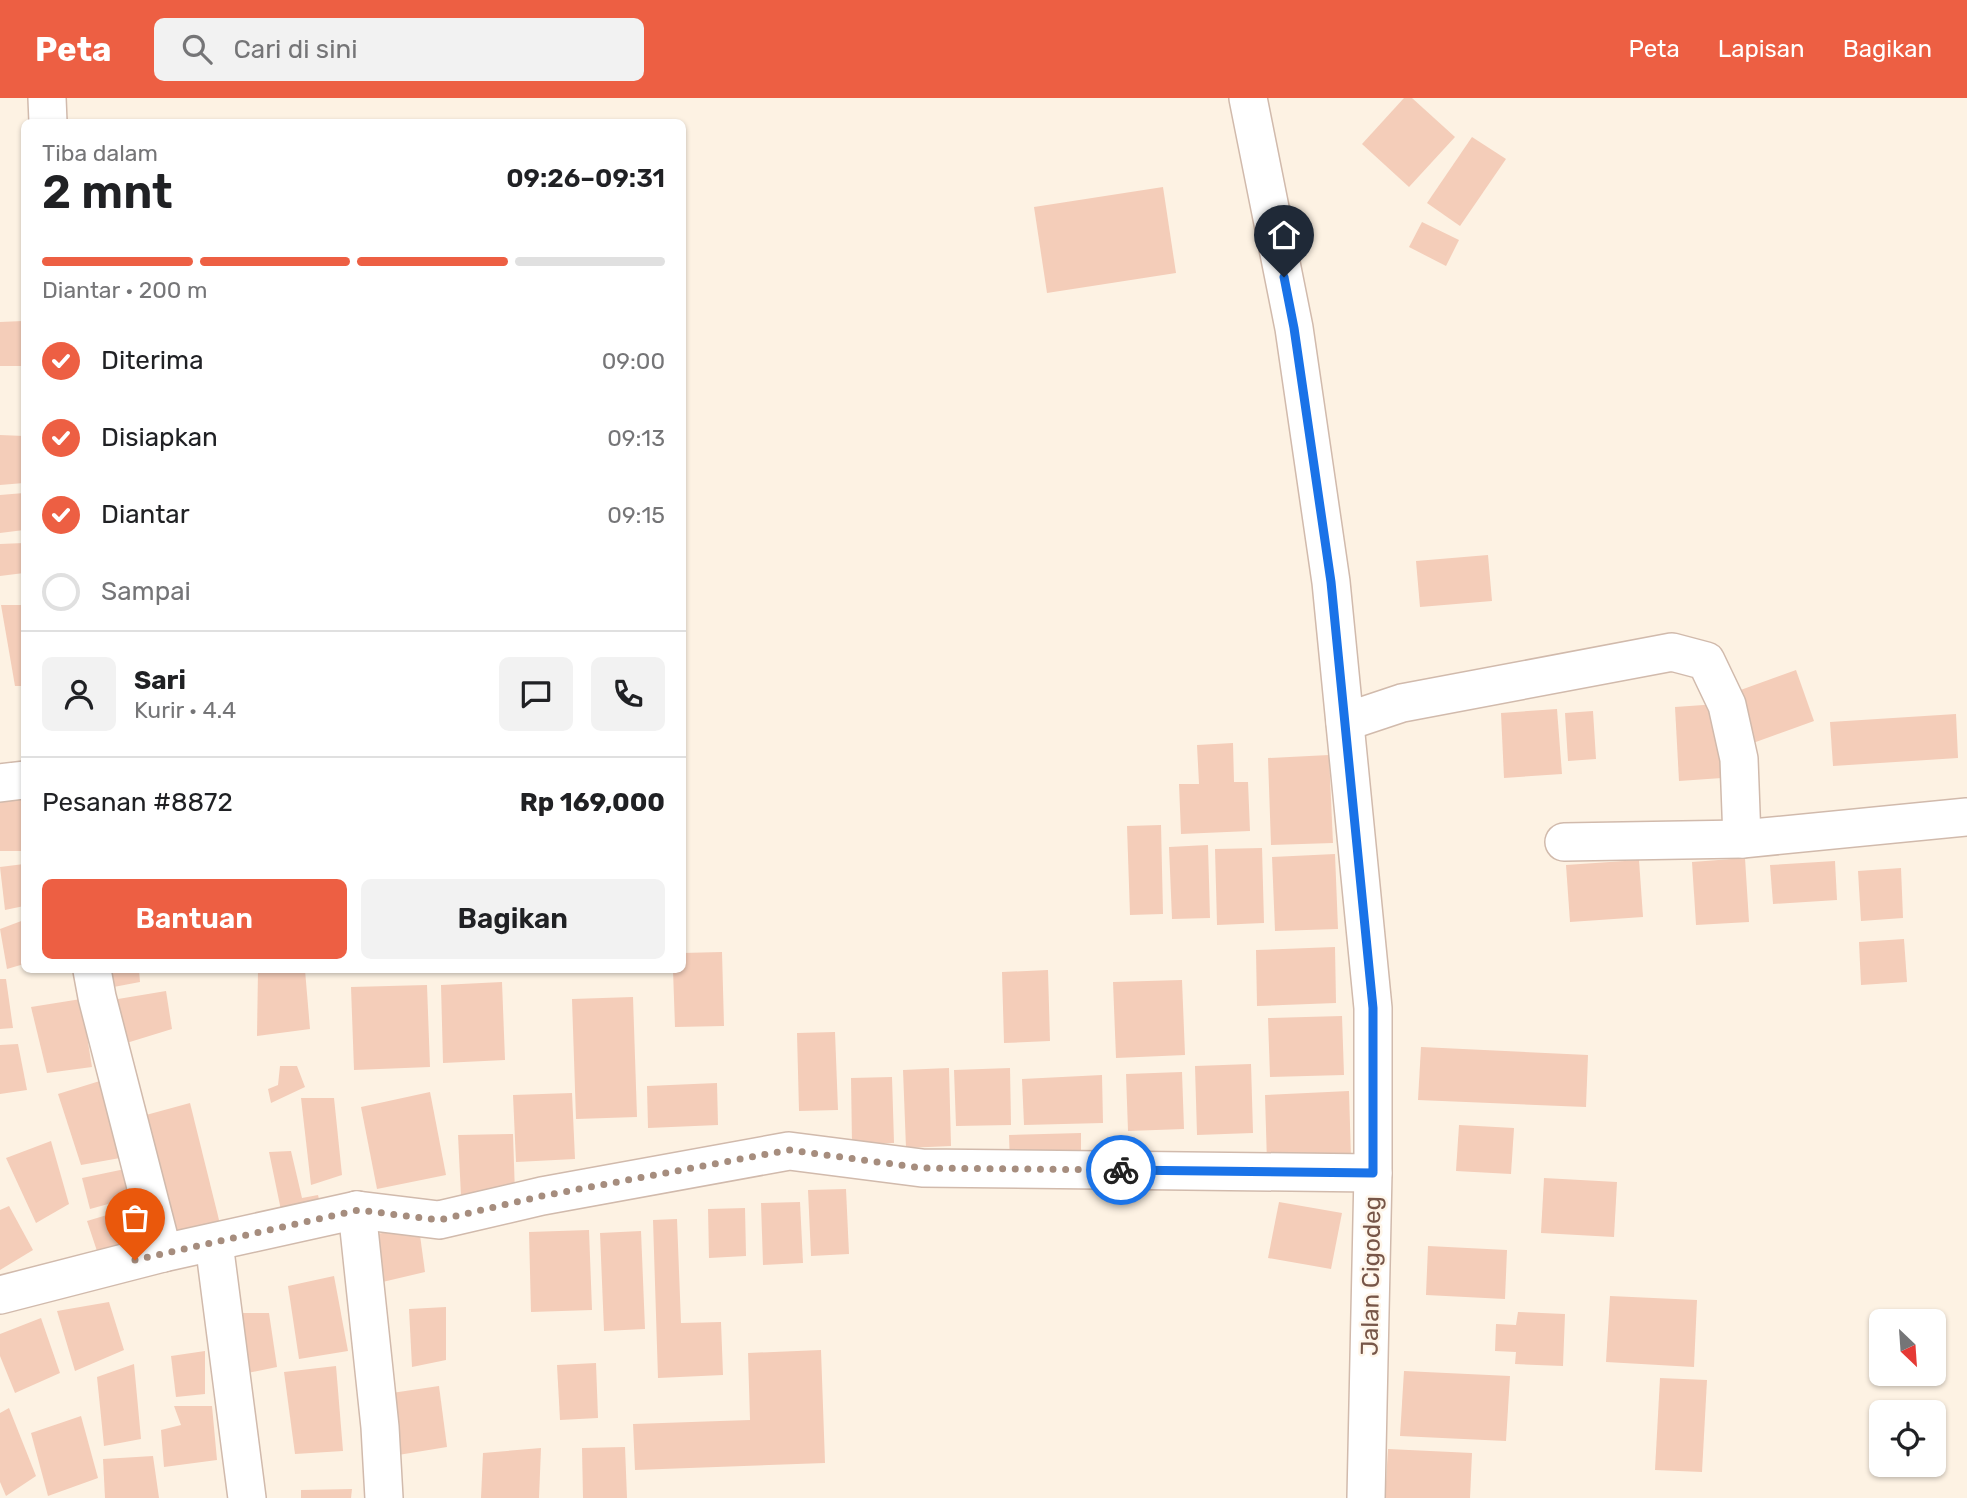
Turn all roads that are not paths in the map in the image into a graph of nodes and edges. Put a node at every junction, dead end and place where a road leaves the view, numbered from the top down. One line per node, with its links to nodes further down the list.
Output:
1 (47, 98): 3 (street)
2 (1248, 98): 4 (street, Jalan Cigodeg)
3 (48, 119)
4 (1345, 722): 8 (street); 11 (street, Jalan Cigodeg)
5 (21, 780): 6 (street)
6 (0, 783)
7 (1967, 817): 8 (street)
8 (1742, 839): 9 (street)
9 (1564, 842)
10 (93, 973): 14 (street)
11 (1373, 1173): 12 (street); 18 (street, Jalan Cigodeg)
12 (358, 1210): 13 (street); 17 (street)
13 (214, 1243): 14 (street); 16 (street)
14 (163, 1254): 15 (street)
15 (0, 1295)
16 (247, 1498)
17 (384, 1498)
18 (1366, 1498)

